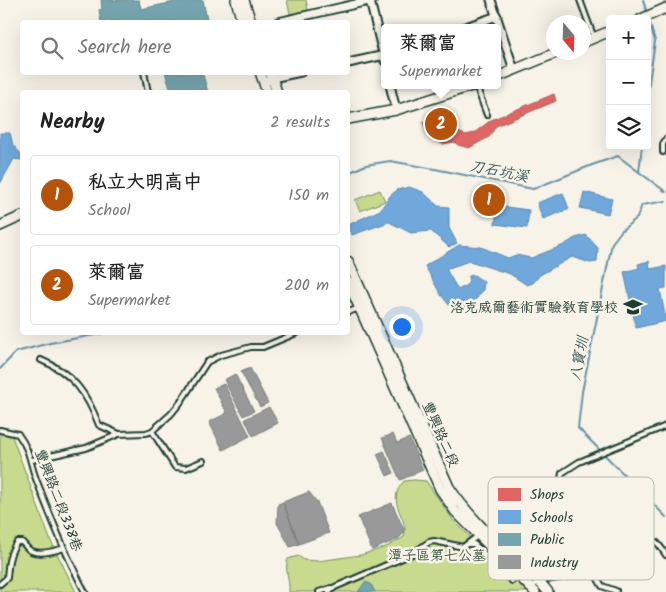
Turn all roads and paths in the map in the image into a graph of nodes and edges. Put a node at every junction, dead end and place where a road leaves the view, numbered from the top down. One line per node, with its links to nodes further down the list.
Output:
1 (236, 0): 9 (street)
2 (244, 0): 10 (street)
3 (371, 0): 11 (street); 18 (street)
4 (491, 0): 8 (street)
5 (580, 0): 16 (lane)
6 (666, 8): 7 (street)
7 (650, 15)
8 (497, 16): 12 (street); 13 (street)
9 (241, 20)
10 (250, 20)
11 (286, 20)
12 (474, 24)
13 (500, 24)
14 (501, 29): 22 (street)
15 (606, 33): 16 (street)
16 (594, 38): 17 (street)
17 (591, 39)
18 (381, 44)
19 (546, 57): 22 (street)
20 (381, 58): 21 (street)
21 (350, 63)
22 (514, 70): 25 (street)
23 (145, 75): 31 (lane)
24 (261, 75): 27 (street)
25 (501, 75)
26 (271, 76): 27 (street); 32 (street)
27 (265, 88)
28 (391, 89): 33 (street)
29 (462, 89): 33 (street)
30 (477, 89): 34 (lane)
31 (148, 90)
32 (277, 90)
33 (396, 110): 35 (street)
34 (487, 114)
35 (350, 119)
36 (666, 139): 37 (lane)
37 (663, 152)
38 (20, 217): 39 (street)
39 (0, 226)
40 (350, 267): 42 (street, 豐興路二段)
41 (350, 285): 42 (street, 豐興路二段)
42 (363, 307): 43 (lane); 53 (street, 豐興路二段); 54 (street, 豐興路二段)
43 (350, 311)
44 (293, 335): 48 (lane)
45 (41, 360): 49 (lane)
46 (666, 426): 52 (lane)
47 (0, 430): 50 (lane, 豐興路二段338巷)
48 (152, 431): 49 (lane); 51 (lane)
49 (119, 434): 50 (lane)
50 (32, 460): 58 (lane, 豐興路二段338巷)
51 (203, 461)
52 (561, 477)
53 (488, 532)
54 (479, 535): 56 (lane); 57 (street, 豐興路二段)
55 (654, 542): 59 (lane)
56 (468, 544): 60 (lane); 65 (lane)
57 (488, 544)
58 (64, 548): 64 (lane); 67 (lane, 豐興路二段338巷)
59 (666, 555)
60 (488, 558)
61 (524, 580): 66 (street, 豐興路二段)
62 (539, 580): 66 (lane); 70 (street, 豐興路二段)
63 (599, 580): 71 (lane)
64 (0, 584)
65 (335, 587): 68 (lane); 69 (lane)
66 (533, 590)
67 (85, 592)
68 (319, 592)
69 (329, 592)
70 (548, 592)
71 (616, 592)

